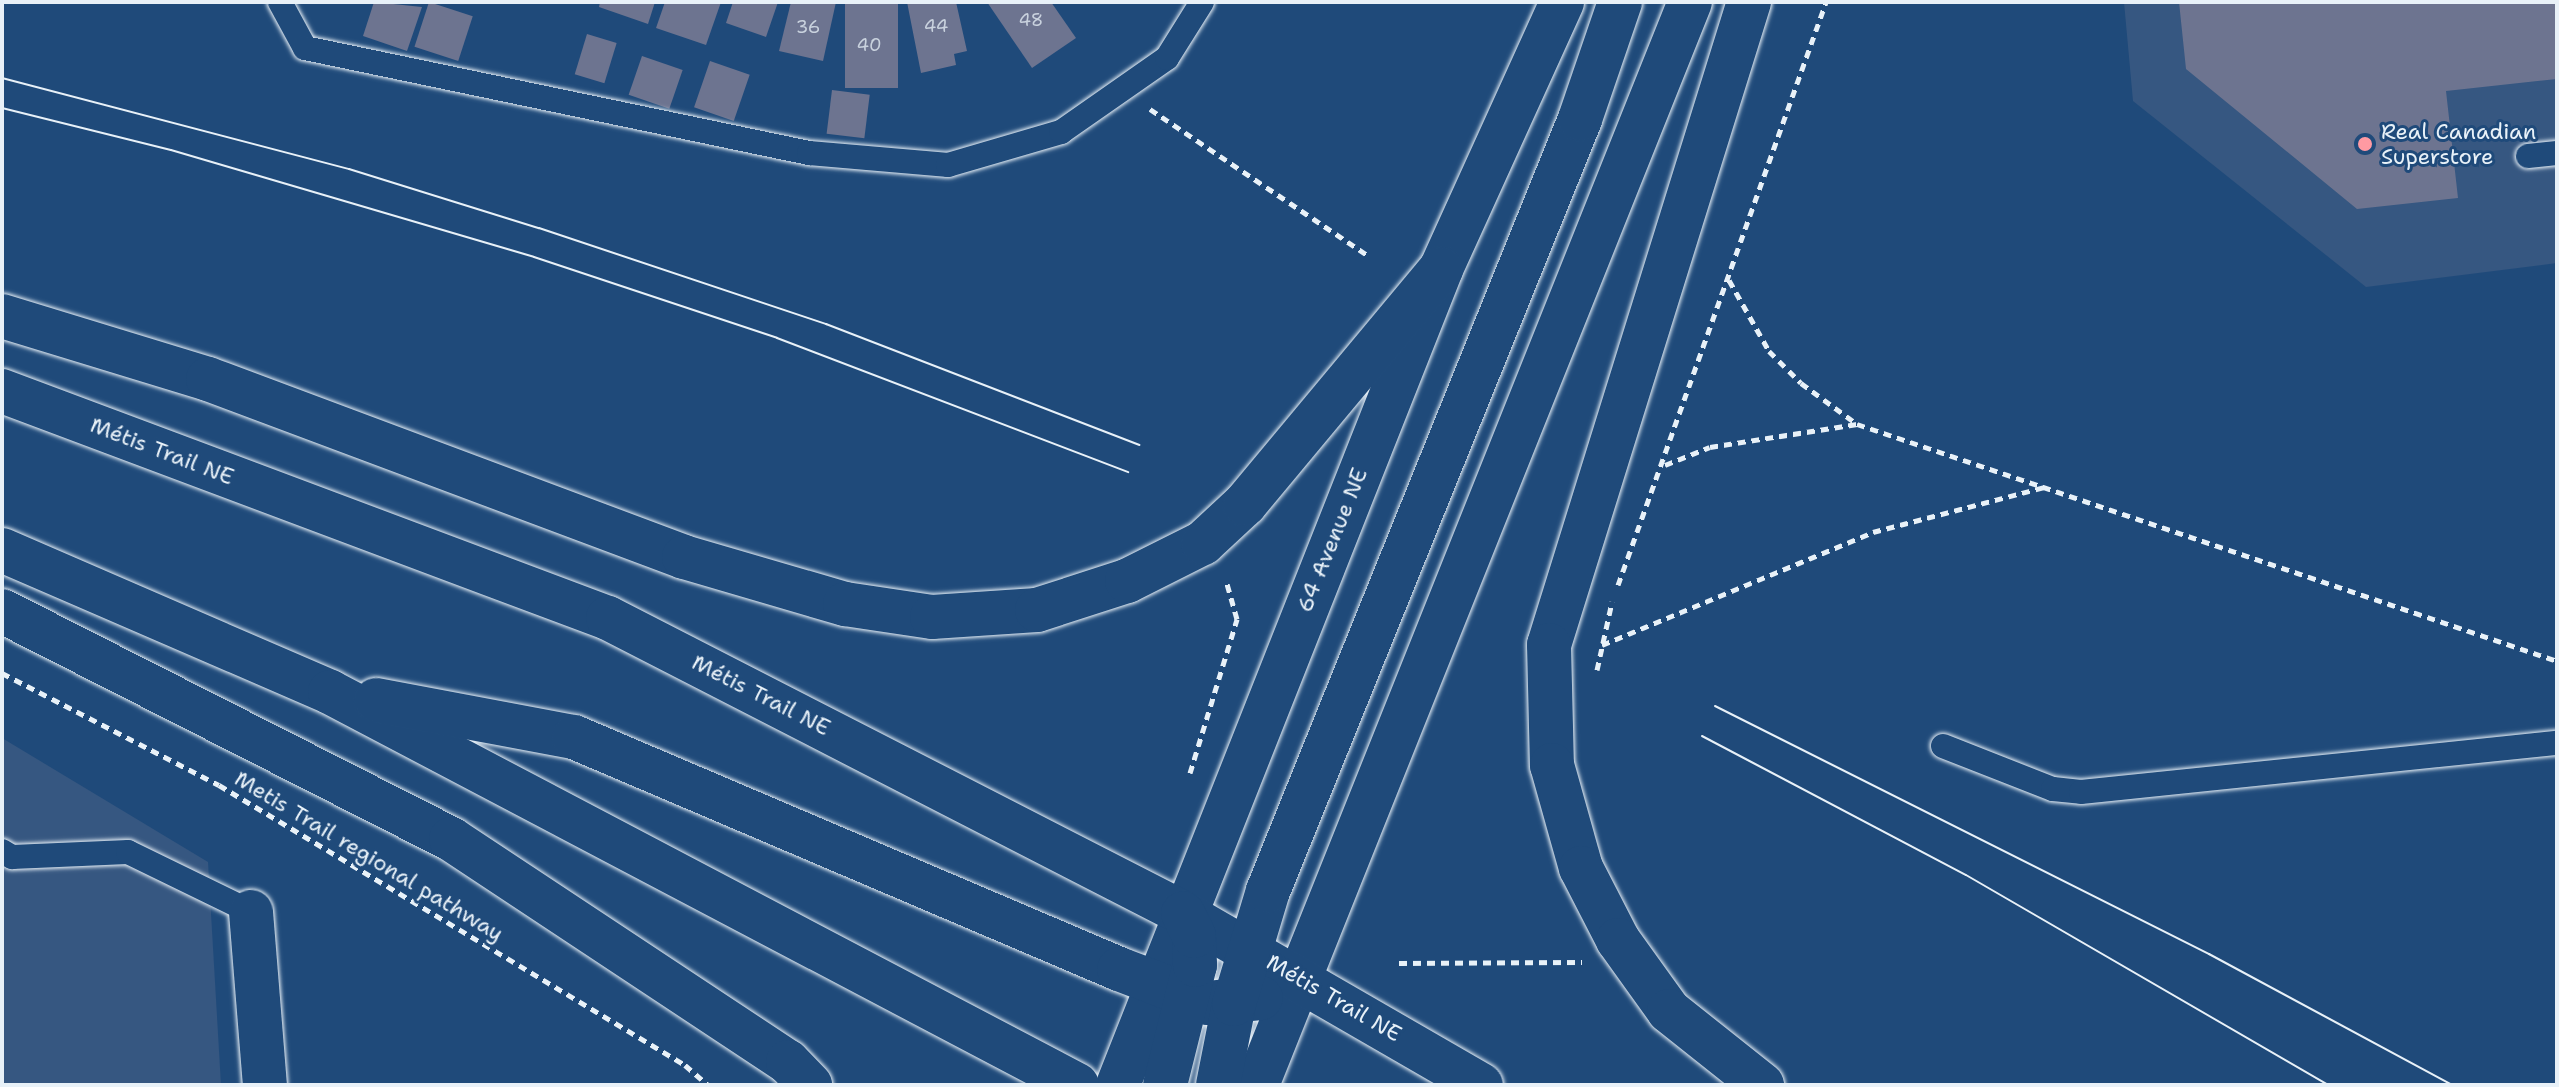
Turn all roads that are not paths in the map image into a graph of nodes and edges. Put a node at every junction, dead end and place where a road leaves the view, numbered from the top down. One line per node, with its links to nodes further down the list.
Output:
1 (280, 2): 2 (lane)
2 (1202, 2)
3 (1562, 2): 9 (main road, 64 Avenue NE)
4 (1620, 2): 20 (main road)
5 (1690, 2): 21 (main road)
6 (1749, 2): 31 (main road)
7 (2557, 153): 8 (lane)
8 (2528, 156)
9 (1441, 269): 10 (main road); 19 (main road, 64 Avenue NE)
10 (2, 316)
11 (2, 391): 19 (main road, Métis Trail NE)
12 (2, 550): 14 (main road)
13 (2, 611): 26 (main road)
14 (330, 692): 22 (main road); 27 (main road)
15 (2557, 743): 16 (lane)
16 (1943, 746)
17 (2, 851): 18 (lane)
18 (251, 912): 25 (main road)
19 (1183, 913): 20 (main road, Métis Trail NE); 22 (main road)
20 (1251, 950): 21 (main road, Métis Trail NE); 23 (main road)
21 (1300, 977): 23 (main road); 29 (main road); 30 (main road, Métis Trail NE)
22 (1172, 989): 23 (main road); 24 (main road); 28 (main road)
23 (1234, 1004): 29 (main road)
24 (1163, 1084): 29 (main road)
25 (265, 1085)
26 (810, 1085)
27 (1077, 1085)
28 (1118, 1085)
29 (1229, 1085)
30 (1481, 1085)
31 (1762, 1085)

